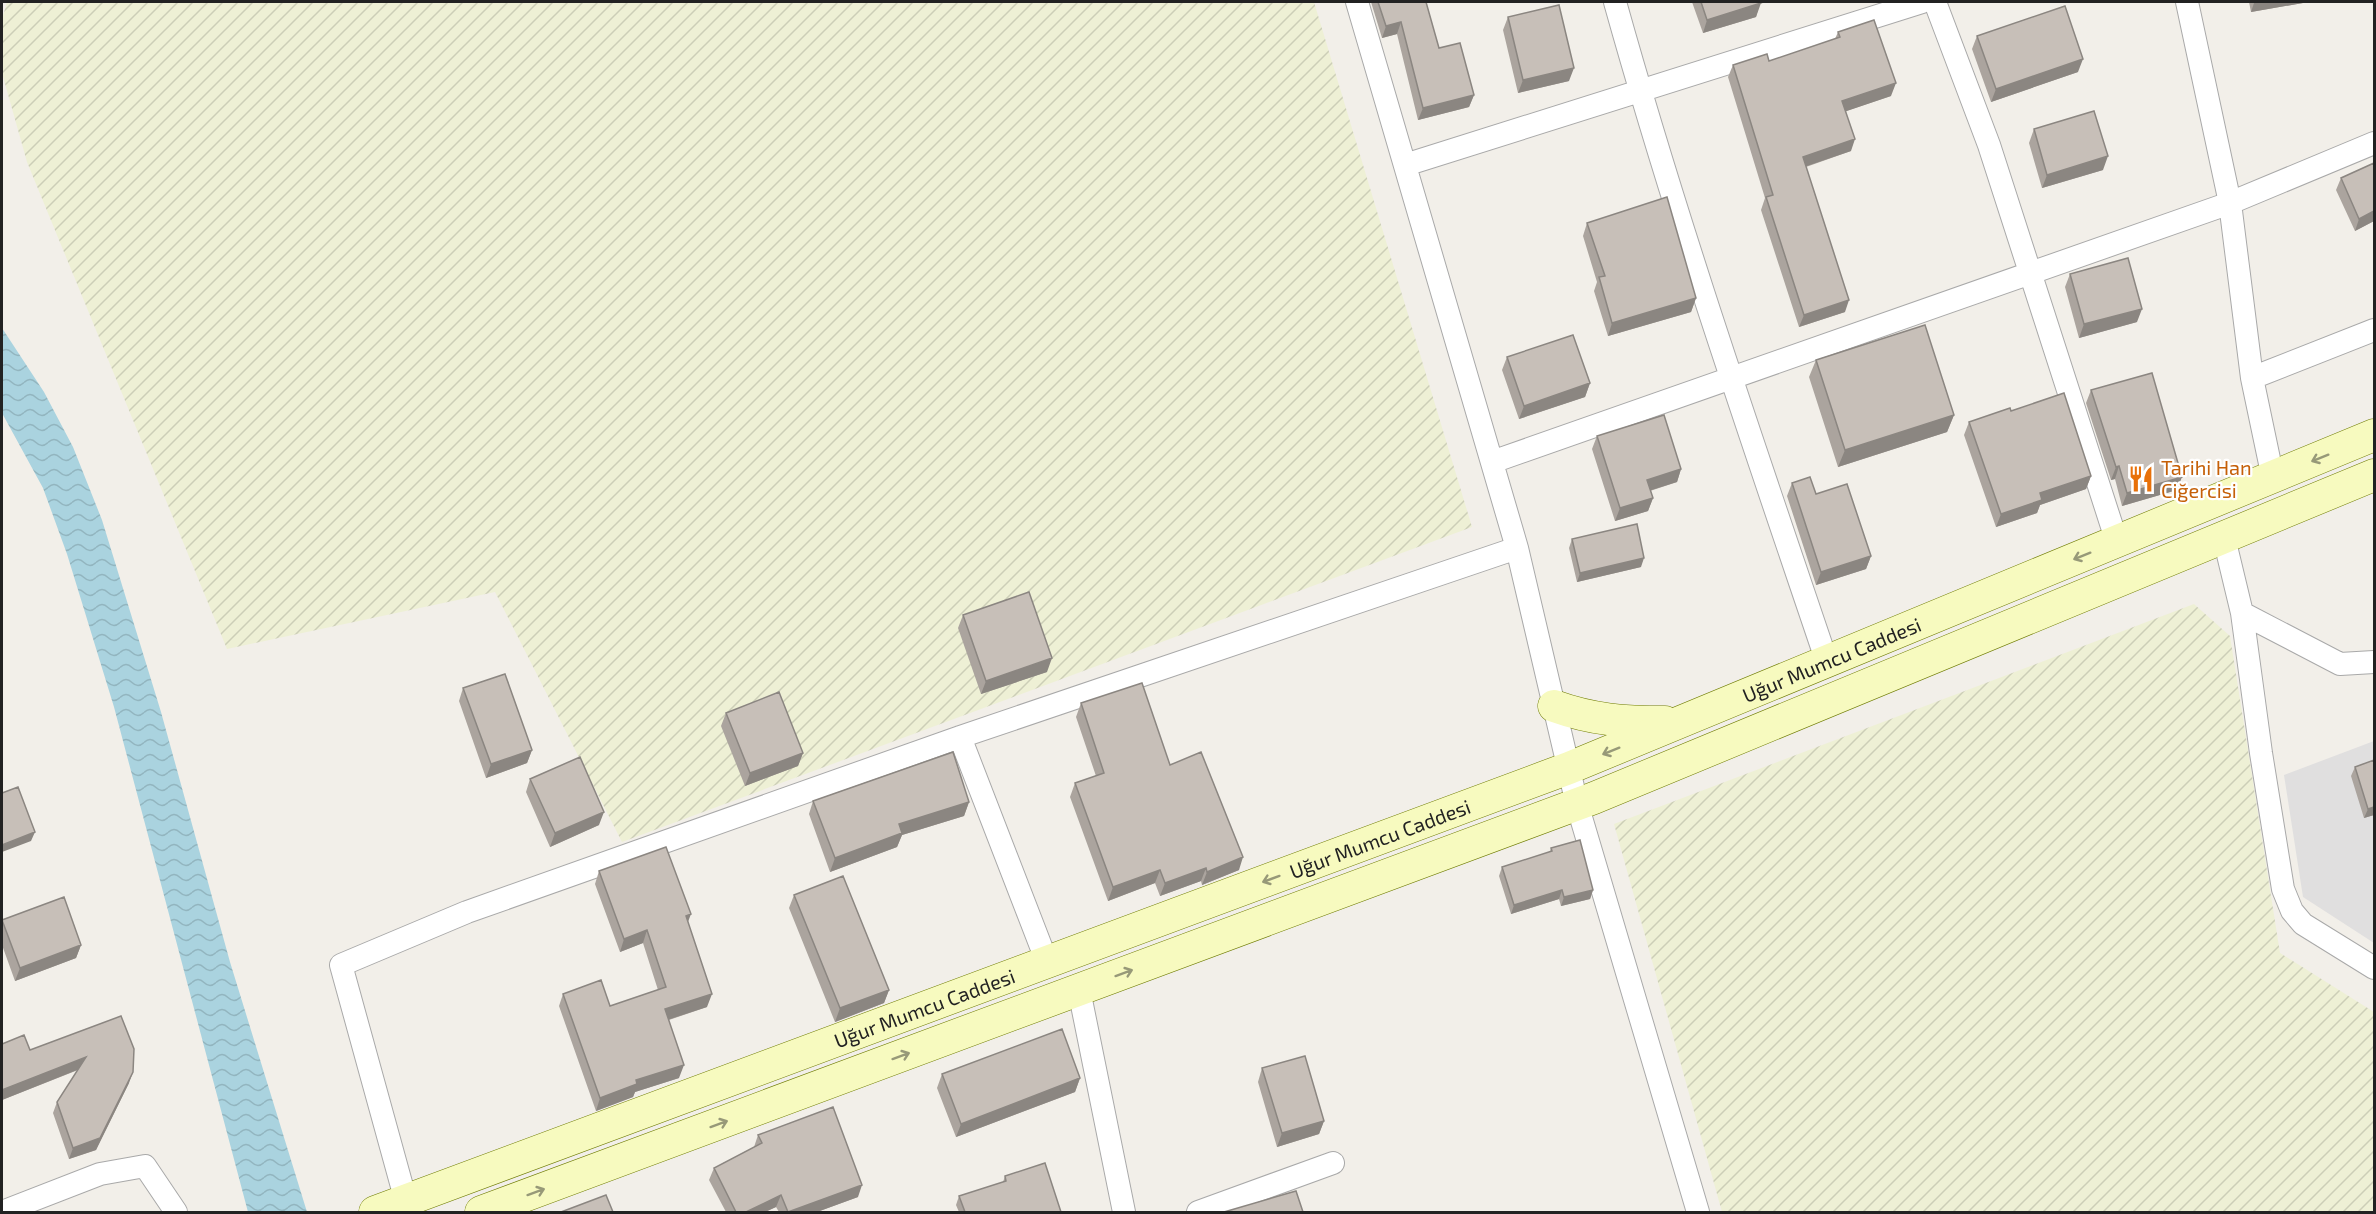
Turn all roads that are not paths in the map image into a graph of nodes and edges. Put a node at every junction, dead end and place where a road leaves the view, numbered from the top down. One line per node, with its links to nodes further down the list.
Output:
1 (1357, 2): 8 (street)
2 (1615, 2): 6 (street)
3 (1922, 2): 6 (street)
4 (1935, 2): 10 (street)
5 (2187, 2): 9 (street)
6 (1640, 92): 8 (street); 13 (street)
7 (2374, 143): 9 (street)
8 (1405, 165): 15 (street)
9 (2230, 203): 10 (street); 12 (street)
10 (2031, 274): 13 (street); 21 (street)
11 (2374, 330): 12 (street)
12 (2252, 378): 17 (street)
13 (1731, 379): 15 (street); 24 (street)
14 (2374, 435): 17 (street, Uğur Mumcu Caddesi, one-way to 17)
15 (1492, 462): 22 (street)
16 (2374, 476): 19 (street, Uğur Mumcu Caddesi)
17 (2273, 478): 18 (street, Uğur Mumcu Caddesi); 19 (street)
18 (2209, 504): 20 (street); 21 (street, Uğur Mumcu Caddesi)
19 (2284, 513): 20 (street, Uğur Mumcu Caddesi)
20 (2224, 538): 23 (street); 30 (street, Uğur Mumcu Caddesi)
21 (2117, 542): 24 (street, Uğur Mumcu Caddesi, one-way to 24)
22 (1517, 548): 26 (street); 28 (street)
23 (2242, 613): 25 (street); 32 (street)
24 (1827, 662): 27 (street, Uğur Mumcu Caddesi)
25 (2374, 662)
26 (1554, 706): 27 (street); 29 (street)
27 (1681, 722): 29 (street, Uğur Mumcu Caddesi, one-way to 29)
28 (960, 737): 31 (street); 35 (street)
29 (1569, 768): 30 (street); 31 (street, Uğur Mumcu Caddesi, one-way to 31)
30 (1577, 804): 33 (street, Uğur Mumcu Caddesi, one-way to 30); 42 (street)
31 (1047, 962): 35 (street, Uğur Mumcu Caddesi)
32 (2374, 968)
33 (1079, 990): 39 (street, Uğur Mumcu Caddesi, one-way to 33); 40 (street)
34 (1333, 1163): 41 (street)
35 (406, 1201): 38 (street, Uğur Mumcu Caddesi)
36 (2, 1212): 37 (street)
37 (176, 1212)
38 (375, 1212)
39 (481, 1212)
40 (1124, 1212)
41 (1198, 1212)
42 (1698, 1212)

